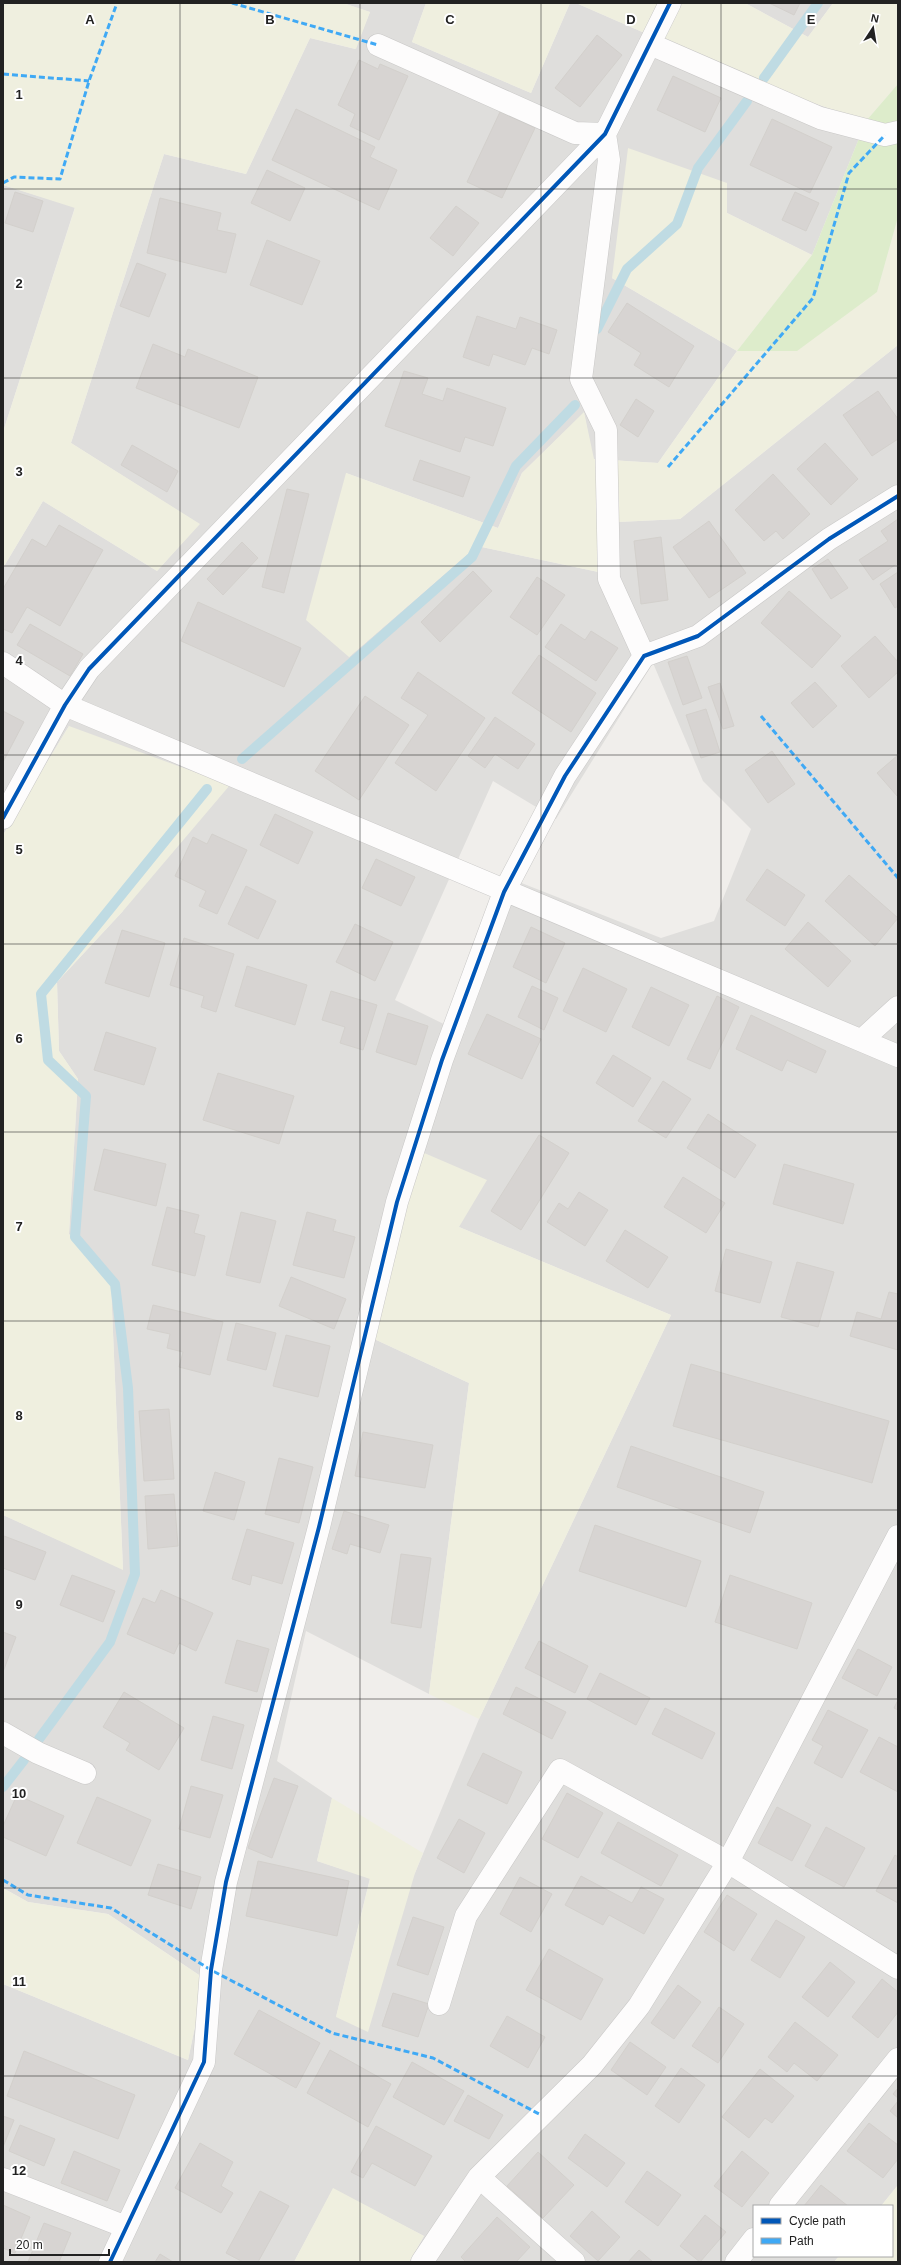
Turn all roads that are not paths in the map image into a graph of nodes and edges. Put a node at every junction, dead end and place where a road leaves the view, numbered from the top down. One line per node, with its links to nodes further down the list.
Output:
1 (670, 3): 2 (street)
2 (650, 44): 4 (street); 5 (street)
3 (378, 45): 5 (street)
4 (898, 132)
5 (605, 134): 7 (street); 9 (street)
6 (898, 496): 7 (street)
7 (644, 656): 11 (street)
8 (3, 663): 9 (street)
9 (65, 705): 10 (street); 11 (street)
10 (3, 818)
11 (504, 892): 13 (street); 25 (street)
12 (898, 1007): 13 (street)
13 (862, 1040): 14 (street)
14 (898, 1056)
15 (898, 1536): 18 (street)
16 (3, 1733): 17 (street)
17 (85, 1773)
18 (728, 1862): 19 (street); 20 (street); 22 (street)
19 (898, 1968)
20 (439, 2004)
21 (898, 2059): 24 (street)
22 (479, 2177): 28 (street); 29 (street)
23 (3, 2179): 25 (street)
24 (781, 2205)
25 (126, 2227): 27 (street)
26 (753, 2240): 30 (street)
27 (110, 2262)
28 (422, 2262)
29 (574, 2262)
30 (736, 2262)

